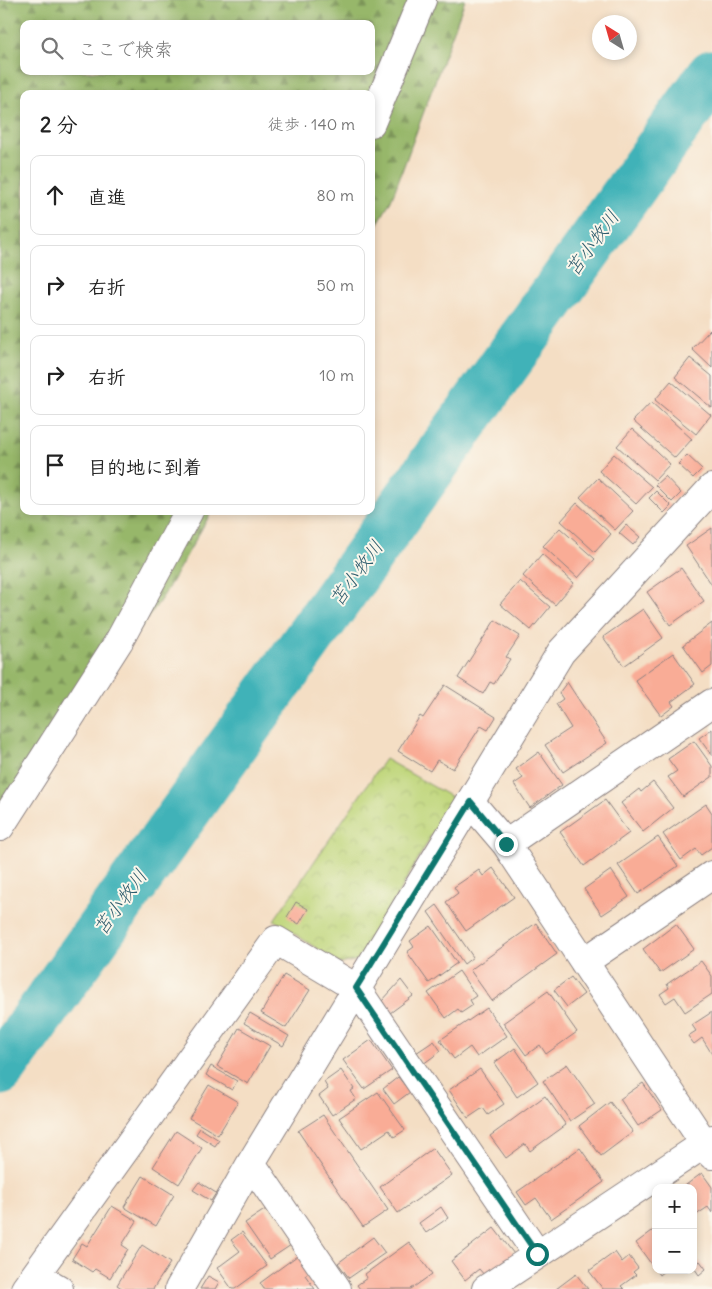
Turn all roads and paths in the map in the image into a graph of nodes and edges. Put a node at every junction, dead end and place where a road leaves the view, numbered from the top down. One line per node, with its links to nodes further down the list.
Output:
1 (422, 0): 2 (street)
2 (375, 113)
3 (712, 488): 6 (street)
4 (187, 515): 7 (street)
5 (712, 704): 8 (street)
6 (471, 802): 8 (street); 11 (street)
7 (0, 827)
8 (506, 844): 10 (street)
9 (712, 875): 10 (street)
10 (584, 962): 12 (street)
11 (356, 988): 13 (street); 14 (street); 15 (street)
12 (709, 1146): 14 (street)
13 (251, 1163): 17 (street); 18 (street)
14 (537, 1254): 19 (street)
15 (30, 1282): 16 (street)
16 (59, 1289)
17 (179, 1289)
18 (337, 1289)
19 (486, 1289)

